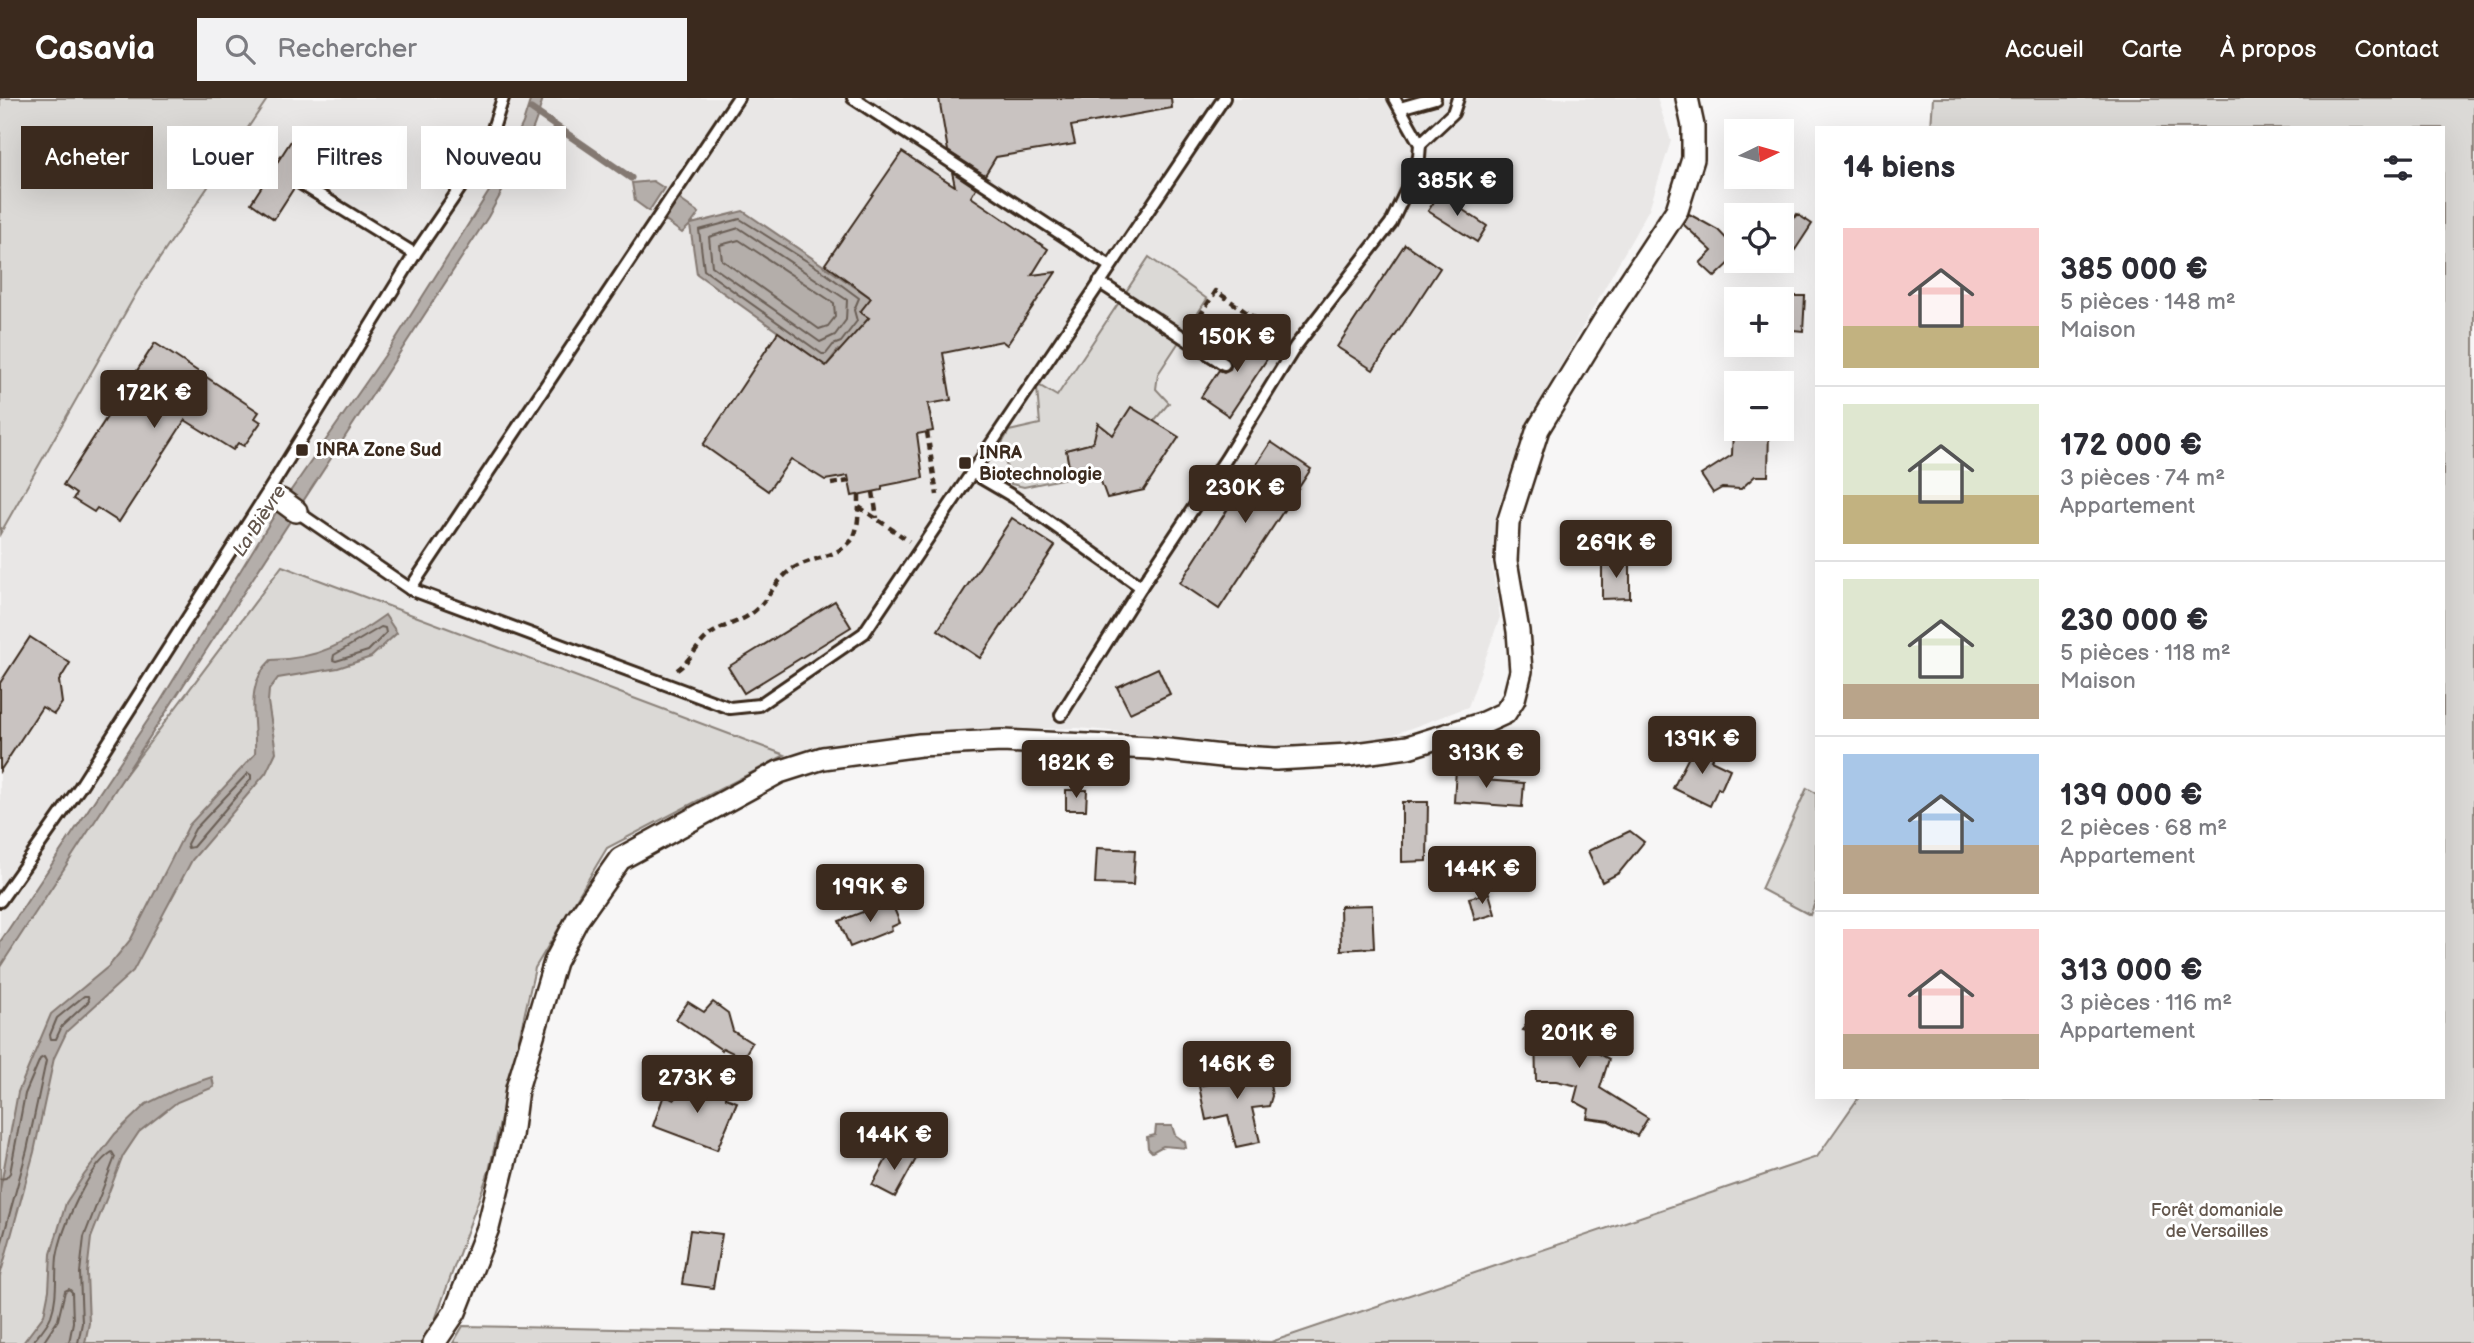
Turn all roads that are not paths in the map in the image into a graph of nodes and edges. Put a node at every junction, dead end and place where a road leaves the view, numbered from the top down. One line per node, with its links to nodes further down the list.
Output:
1 (503, 98): 12 (lane)
2 (738, 98): 19 (lane)
3 (853, 98): 13 (lane)
4 (1224, 98): 13 (lane)
5 (1394, 98): 9 (lane)
6 (1435, 98): 9 (lane)
7 (1458, 98): 10 (lane)
8 (1687, 98): 22 (street)
9 (1400, 108): 10 (lane)
10 (1420, 144): 18 (lane)
11 (310, 189): 12 (lane)
12 (415, 254): 17 (lane)
13 (1110, 265): 14 (lane)
14 (1100, 282): 15 (lane); 16 (lane)
15 (1224, 364)
16 (974, 473): 18 (lane); 19 (lane)
17 (282, 501): 19 (lane); 21 (lane)
18 (1140, 587): 20 (lane)
19 (410, 589)
20 (1061, 715)
21 (0, 901)
22 (434, 1343)

